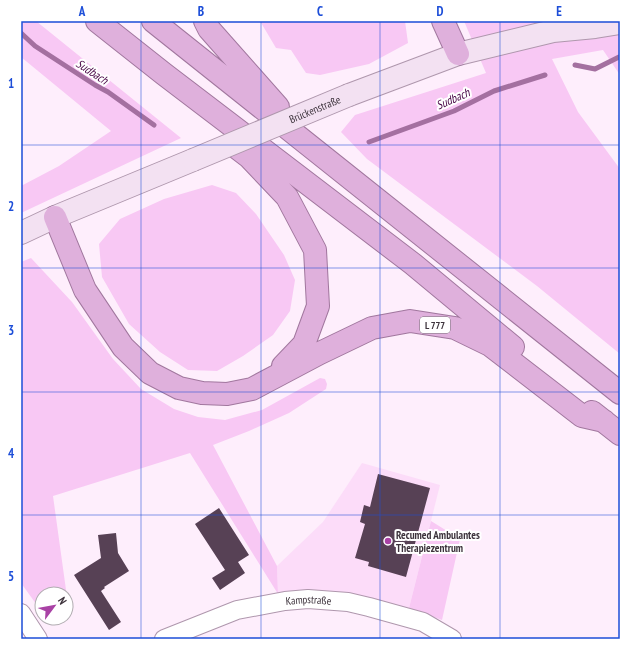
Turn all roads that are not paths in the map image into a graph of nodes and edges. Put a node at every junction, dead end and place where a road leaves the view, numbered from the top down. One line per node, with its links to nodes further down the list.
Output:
1 (97, 21): 6 (highway, L 777)
2 (153, 21): 8 (highway)
3 (205, 21): 8 (highway)
4 (444, 21): 7 (highway)
5 (620, 23): 7 (main road, Brückenstraße)
6 (134, 50): 11 (highway); 13 (highway, L 777)
7 (458, 54): 9 (main road, Brückenstraße, bridge)
8 (317, 151): 12 (highway)
9 (55, 217): 10 (main road, Brückenstraße); 11 (highway, L 777)
10 (21, 233)
11 (252, 389): 13 (highway, L 777)
12 (620, 393)
13 (612, 428)
14 (21, 613): 15 (street)
15 (38, 639)
16 (164, 639): 17 (street, Kampstraße)
17 (452, 639)

